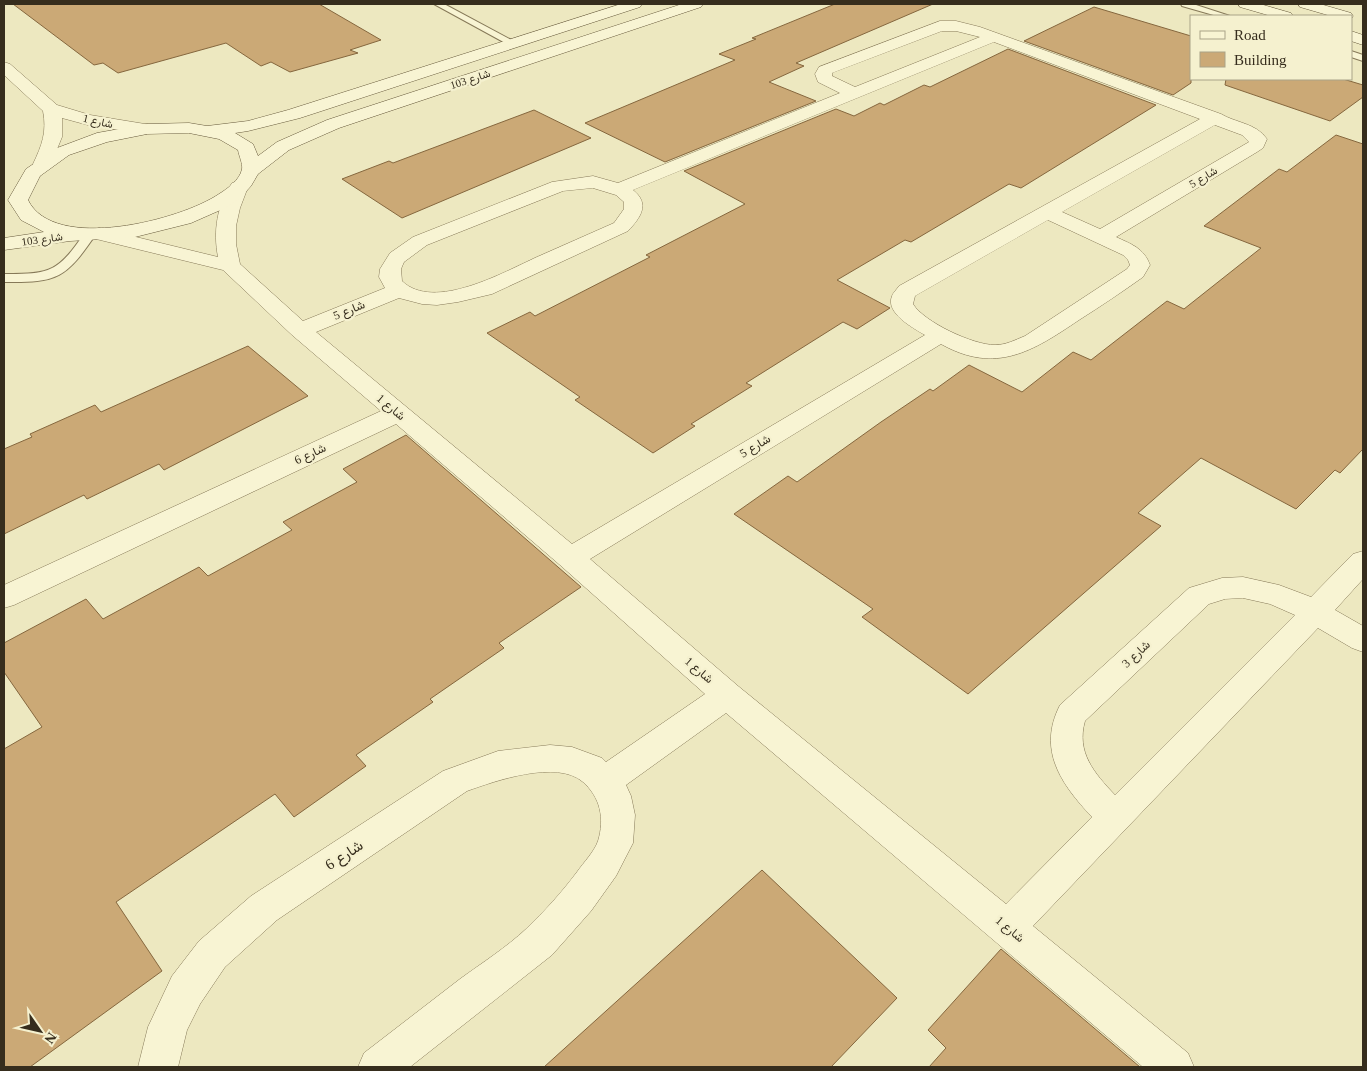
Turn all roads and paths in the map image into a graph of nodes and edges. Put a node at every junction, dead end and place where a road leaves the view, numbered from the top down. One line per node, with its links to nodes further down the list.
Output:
1 (438, 4): 11 (lane)
2 (696, 4): 19 (street, شارع 103)
3 (1185, 4): 7 (lane)
4 (1245, 4): 8 (street)
5 (1305, 4): 9 (street)
6 (625, 5): 11 (street, شارع 103)
7 (1223, 15)
8 (1283, 15)
9 (1341, 15)
10 (993, 37): 13 (street); 13 (street, شارع 5); 15 (street, شارع 5)
11 (512, 43): 17 (street, شارع 103)
12 (4, 67): 14 (street, شارع 1)
13 (853, 93): 22 (street)
14 (51, 109): 16 (street, شارع 1); 18 (street)
15 (1214, 118): 24 (street); 26 (street, شارع 5)
16 (146, 128): 17 (street); 18 (street)
17 (210, 130): 19 (street)
18 (42, 164): 20 (street)
19 (251, 170): 21 (street)
20 (24, 182): 23 (street); 25 (street)
21 (240, 187): 25 (street); 28 (street)
22 (619, 189): 30 (street); 30 (street)
23 (4, 194)
24 (1047, 212): 26 (street); 32 (street)
25 (90, 234): 27 (street, شارع 103); 28 (street, شارع 1); 29 (lane)
26 (1101, 237): 32 (street)
27 (4, 244)
28 (230, 266): 31 (street, شارع 1)
29 (4, 278)
30 (398, 291): 31 (street, شارع 5)
31 (300, 330): 33 (street, شارع 1)
32 (940, 335): 34 (street, شارع 5)
33 (398, 413): 34 (street, شارع 1); 36 (street, شارع 6)
34 (570, 558): 39 (street, شارع 1)
35 (1363, 561): 37 (street)
36 (4, 598)
37 (1316, 612): 38 (street, شارع 3); 41 (street); 41 (street, شارع 3)
38 (1363, 640)
39 (727, 695): 40 (street); 42 (street, شارع 1)
40 (605, 781): 43 (street, شارع 6); 44 (street, شارع 6)
41 (1114, 816): 42 (street)
42 (1008, 927): 45 (street, شارع 1)
43 (158, 1067)
44 (378, 1067)
45 (1174, 1067)

